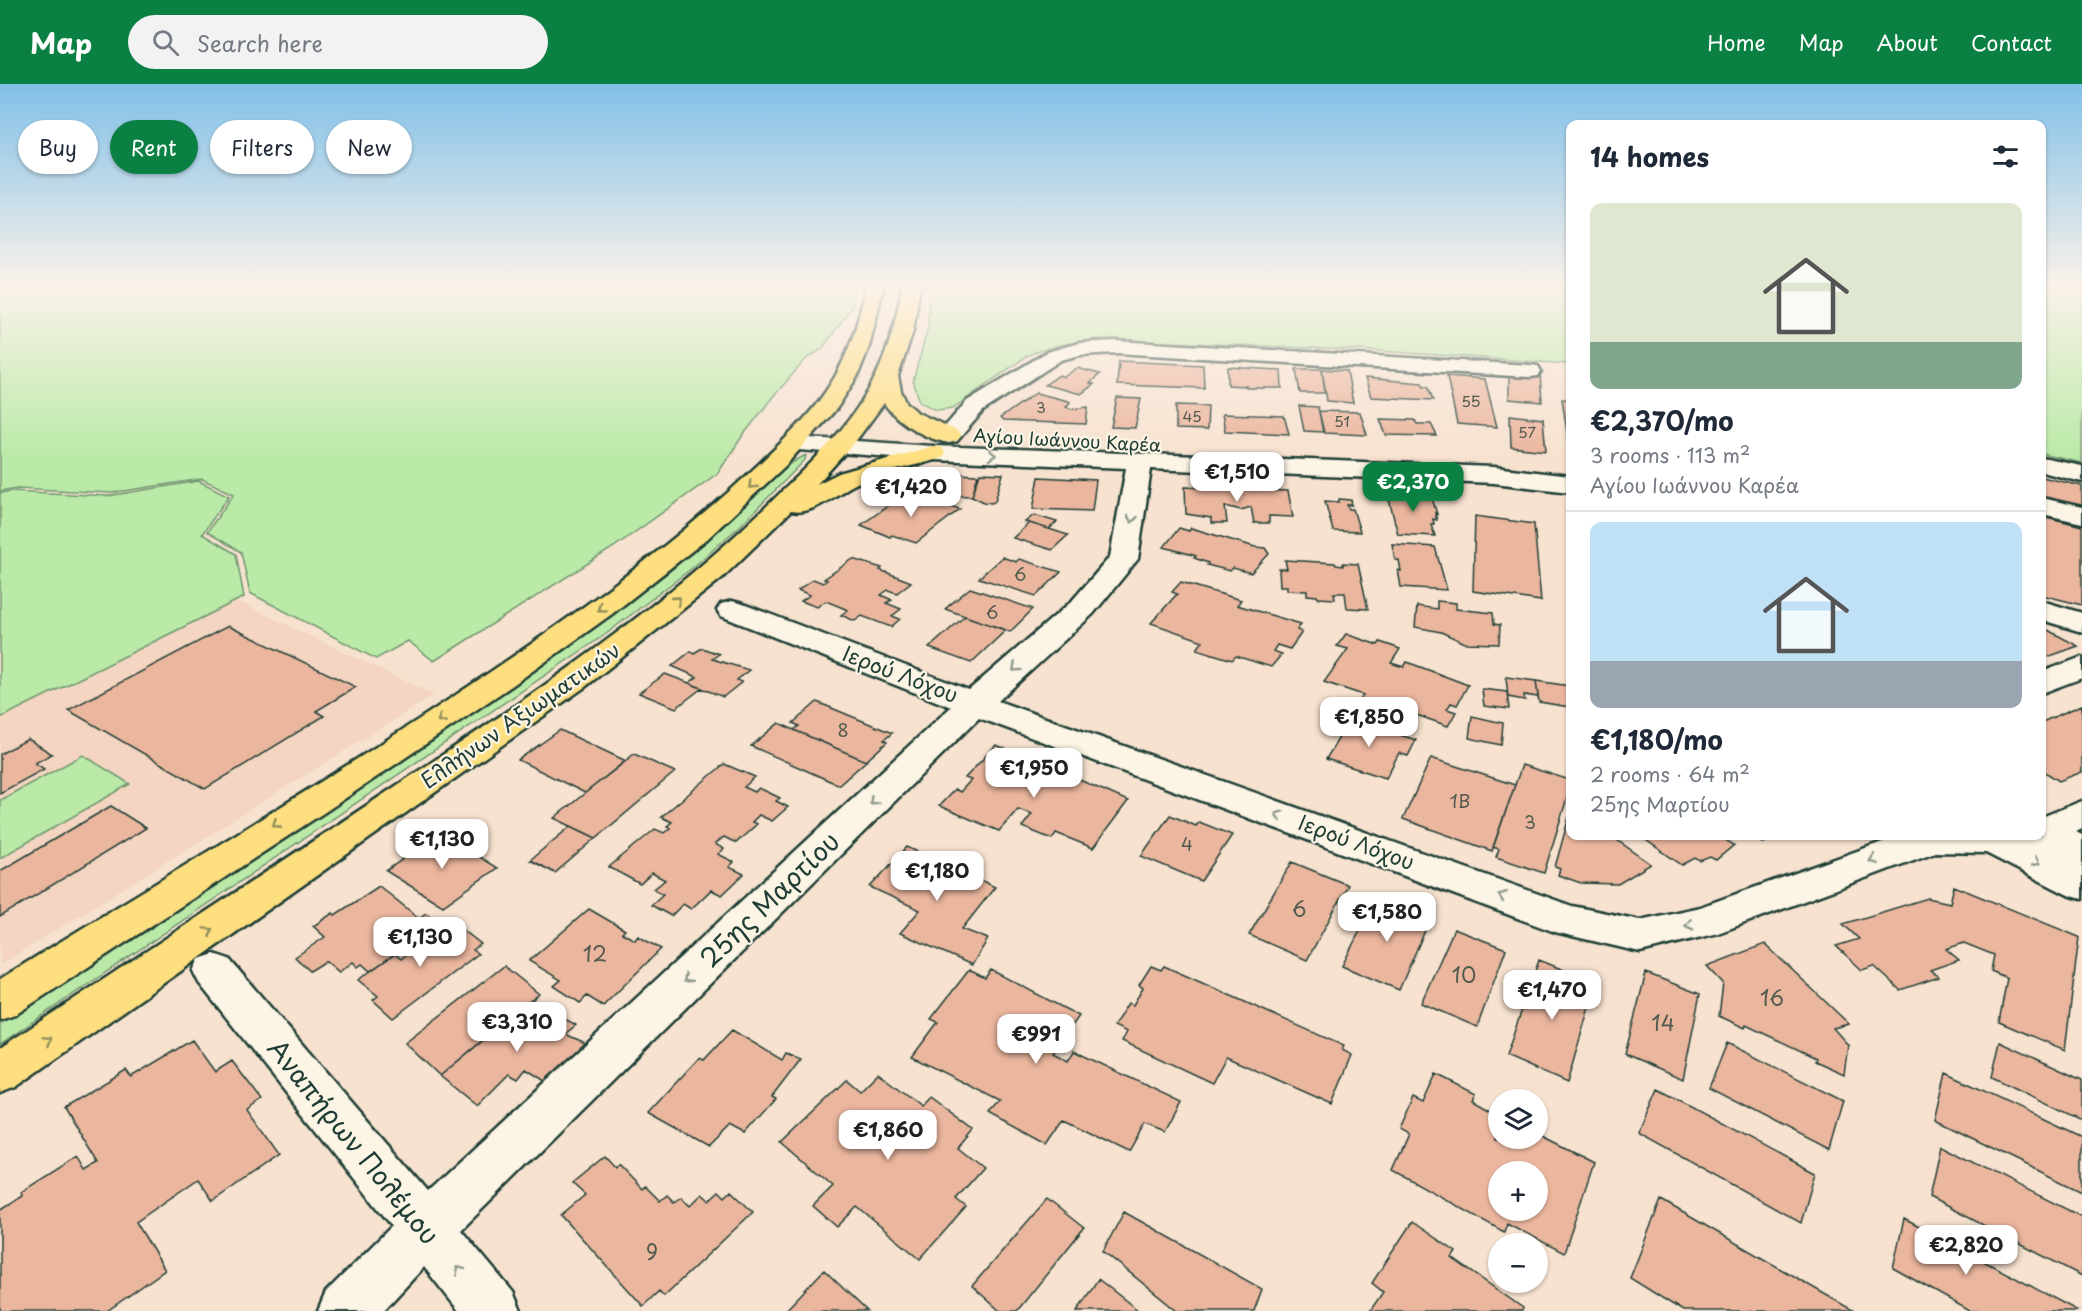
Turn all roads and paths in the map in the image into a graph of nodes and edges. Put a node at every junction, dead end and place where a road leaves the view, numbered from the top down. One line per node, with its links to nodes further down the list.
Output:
1 (860, 342): 5 (main road)
2 (899, 342): 4 (main road)
3 (1530, 371): 7 (street)
4 (888, 376): 6 (main road); 7 (main road)
5 (802, 436): 6 (street, Αγίου Ιωάννου Καρέα); 30 (main road, Ελλήνων Αξιωματικών, one-way to 30)
6 (844, 439): 7 (street, Αγίου Ιωάννου Καρέα); 15 (main road, Ελλήνων Αξιωματικών)
7 (941, 444): 8 (street, Αγίου Ιωάννου Καρέα, one-way to 8); 10 (street, Αγίου Ιωάννου Καρέα); 15 (main road)
8 (1138, 461): 12 (street, Αγίου Ιωάννου Καρέα); 21 (street, 25ης Μαρτίου, one-way to 21)
9 (2046, 466): 11 (street)
10 (1566, 469)
11 (2082, 474)
12 (1566, 484)
13 (2046, 507): 14 (street)
14 (2082, 515)
15 (753, 533): 31 (main road, Ελλήνων Αξιωματικών, one-way to 15)
16 (732, 610): 21 (street, Ιερού Λόχου)
17 (2046, 611): 18 (street)
18 (2082, 623)
19 (2082, 667): 20 (street)
20 (2046, 681)
21 (974, 704): 24 (street, Ιερού Λόχου, one-way to 21); 32 (street, 25ης Μαρτίου, one-way to 32)
22 (2082, 814): 23 (street)
23 (2046, 826)
24 (1927, 840)
25 (2027, 840): 28 (street, one-way to 28)
26 (2041, 840): 27 (street)
27 (2082, 852)
28 (2082, 884)
29 (214, 971): 32 (street, Αναπήρων Πολέμου)
30 (0, 1002)
31 (0, 1073)
32 (424, 1229): 33 (street, 25ης Μαρτίου); 34 (street, Αναπήρων Πολέμου, one-way to 32)
33 (345, 1311)
34 (494, 1311)

